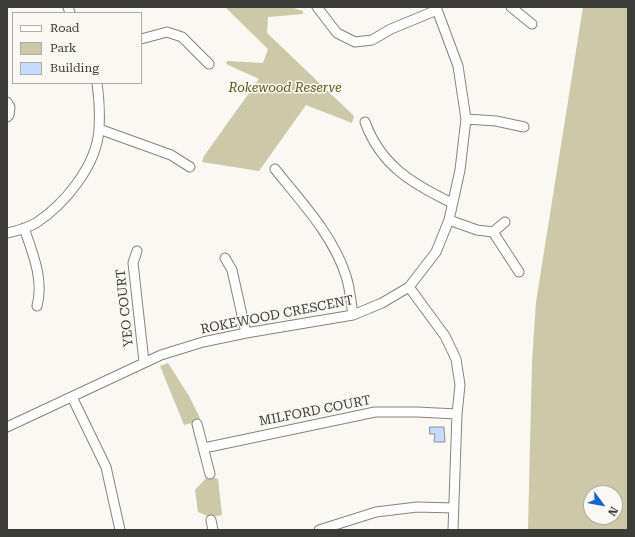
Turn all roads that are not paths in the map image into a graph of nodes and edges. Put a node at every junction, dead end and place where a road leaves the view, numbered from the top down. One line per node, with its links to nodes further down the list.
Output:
1 (317, 7): 3 (street)
2 (511, 7): 4 (street)
3 (437, 8): 10 (street, ROKEWOOD CRESCENT)
4 (532, 24)
5 (142, 39): 6 (street)
6 (209, 64)
7 (97, 84): 13 (street)
8 (7, 102): 9 (street)
9 (7, 117)
10 (466, 119): 12 (street); 16 (street, ROKEWOOD CRESCENT)
11 (366, 122): 16 (street)
12 (524, 127)
13 (99, 129): 14 (street); 19 (street)
14 (190, 167)
15 (275, 169): 27 (street)
16 (452, 204): 17 (street, ROKEWOOD CRESCENT)
17 (449, 220): 20 (street); 25 (street, ROKEWOOD CRESCENT)
18 (505, 222): 20 (street)
19 (24, 228): 21 (street); 26 (street)
20 (493, 232): 24 (street)
21 (7, 234)
22 (137, 251): 29 (street, YEO COURT)
23 (225, 258): 28 (street)
24 (519, 272)
25 (409, 287): 27 (street, ROKEWOOD CRESCENT); 31 (street)
26 (36, 306)
27 (353, 315): 28 (street, ROKEWOOD CRESCENT)
28 (246, 333): 29 (street, ROKEWOOD CRESCENT)
29 (144, 362): 30 (street, ROKEWOOD CRESCENT)
30 (72, 397): 33 (street, ROKEWOOD CRESCENT); 38 (street)
31 (457, 414): 34 (street, MILFORD COURT); 36 (street)
32 (197, 424): 34 (street)
33 (7, 427)
34 (204, 448): 35 (street)
35 (210, 474)
36 (454, 508): 40 (street); 41 (street)
37 (211, 520): 39 (street)
38 (120, 530)
39 (213, 530)
40 (319, 530)
41 (454, 530)

